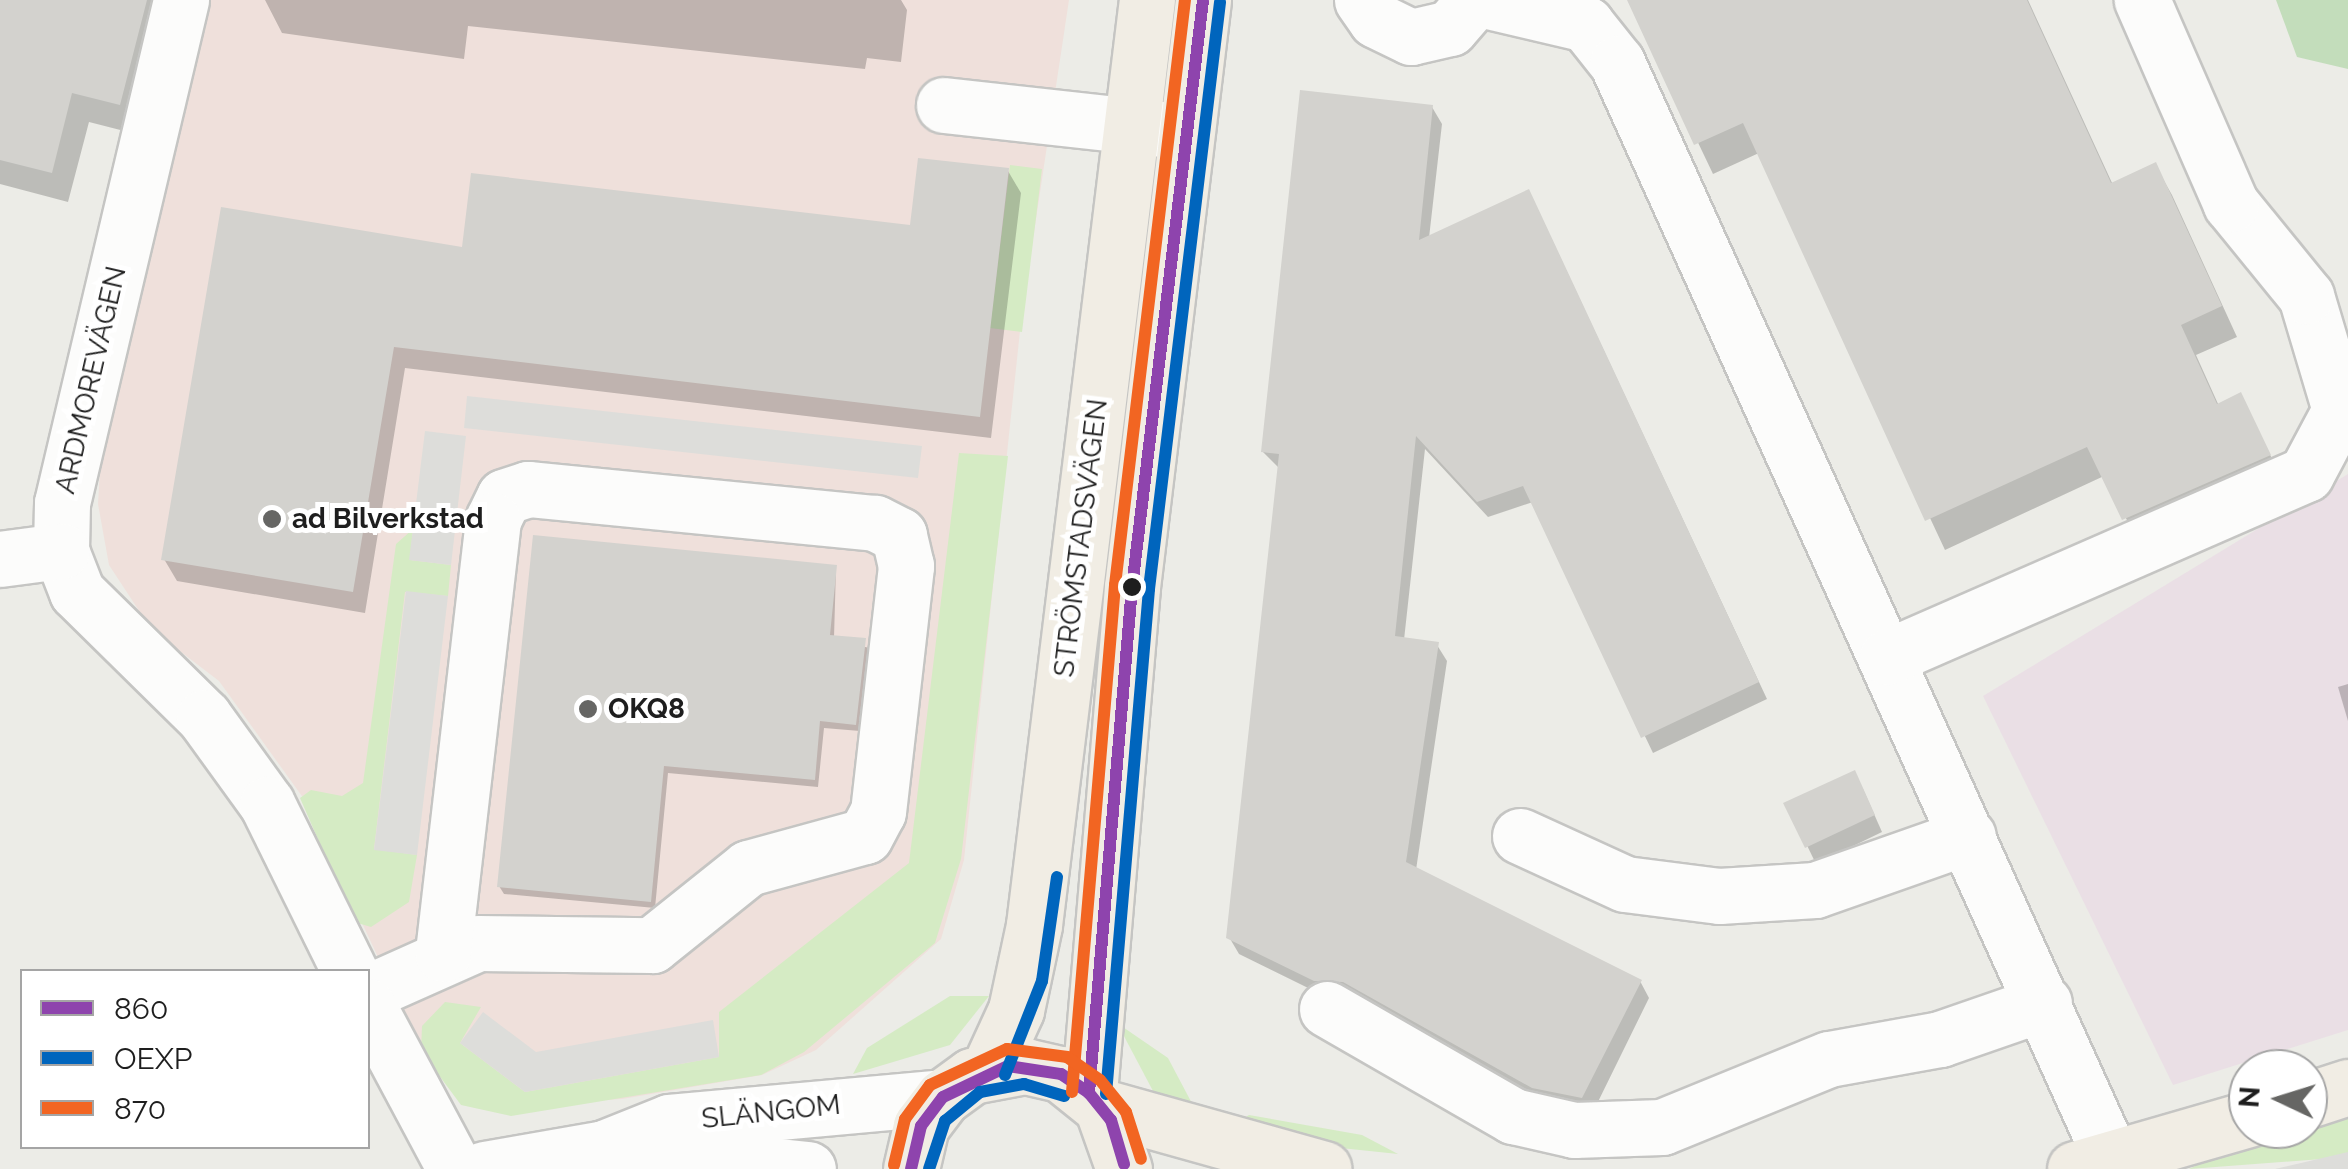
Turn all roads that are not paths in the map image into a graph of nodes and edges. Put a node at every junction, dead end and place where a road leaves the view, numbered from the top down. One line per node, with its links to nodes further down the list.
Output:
1 (181, 0): 11 (street, ARDMOREVÄGEN)
2 (1147, 0): 9 (main road, STRÖMSTADSVÄGEN)
3 (1203, 0): 10 (main road, STRÖMSTADSVÄGEN)
4 (1362, 0): 5 (street)
5 (1474, 0)
6 (1484, 0): 13 (street)
7 (2142, 0): 13 (street)
8 (944, 105): 9 (street)
9 (1131, 126): 10 (street); 22 (main road, STRÖMSTADSVÄGEN)
10 (1188, 132): 24 (main road, STRÖMSTADSVÄGEN)
11 (61, 550): 12 (street); 17 (street, ARDMOREVÄGEN)
12 (0, 559)
13 (1887, 657): 15 (street)
14 (1520, 836): 15 (street)
15 (1968, 836): 19 (street)
16 (443, 954): 16 (street); 18 (street)
17 (348, 969)
18 (370, 991)
19 (2044, 1003): 21 (street); 27 (street)
20 (370, 1010): 28 (street)
21 (1327, 1010)
22 (989, 1070): 23 (main road); 24 (main road)
23 (943, 1096): 26 (street, SLÄNGOM); 31 (main road)
24 (1096, 1100): 32 (main road); 33 (main road)
25 (2228, 1125): 27 (main road)
26 (604, 1148): 29 (street, SLÄNGOM); 30 (street, SLÄNGOM)
27 (2096, 1166)
28 (455, 1169)
29 (484, 1169)
30 (808, 1169)
31 (912, 1169)
32 (1124, 1169)
33 (1324, 1169)

